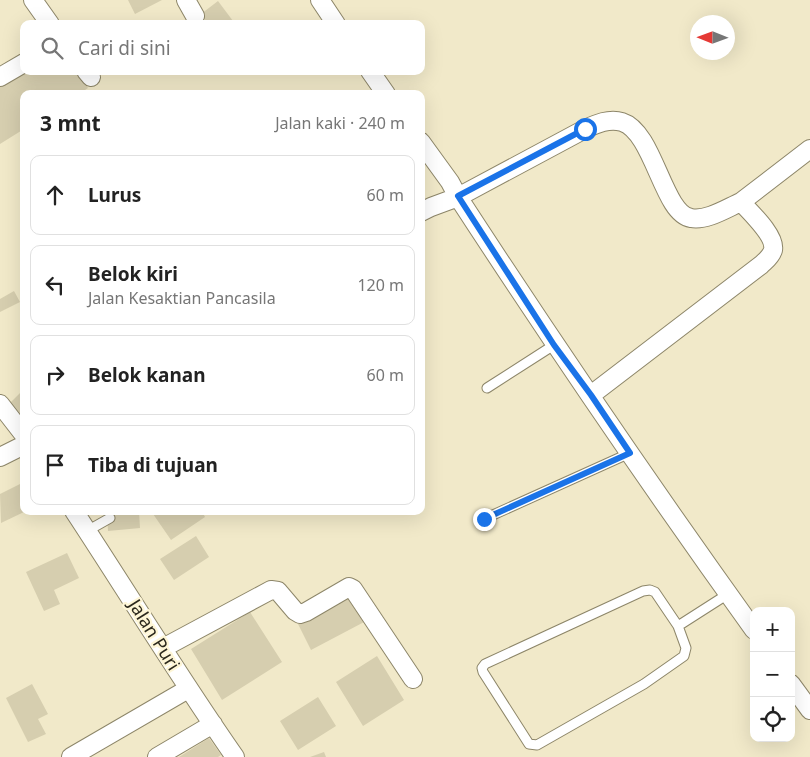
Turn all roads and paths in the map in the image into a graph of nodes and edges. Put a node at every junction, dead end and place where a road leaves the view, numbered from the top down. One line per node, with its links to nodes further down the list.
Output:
1 (33, 0): 5 (street)
2 (186, 0): 4 (street)
3 (320, 0): 6 (street)
4 (195, 16)
5 (47, 20)
6 (333, 20)
7 (20, 65): 9 (street)
8 (373, 75): 10 (street)
9 (0, 77)
10 (383, 90)
11 (425, 148): 13 (street)
12 (810, 149): 14 (street)
13 (458, 196): 14 (street); 15 (street); 16 (street)
14 (741, 202): 18 (street)
15 (425, 209)
16 (554, 345): 17 (lane); 18 (street)
17 (487, 388)
18 (591, 395): 22 (street)
19 (0, 404): 20 (street)
20 (20, 430)
21 (20, 448): 23 (street)
22 (630, 453): 26 (lane); 28 (street)
23 (0, 456)
24 (77, 515): 27 (street, Jalan Puri)
25 (110, 518): 27 (lane)
26 (484, 519)
27 (87, 531): 31 (street, Jalan Puri)
28 (728, 594): 29 (street); 30 (lane)
29 (750, 625)
30 (678, 626): 30 (lane)
31 (163, 648): 32 (street); 33 (street, Jalan Puri)
32 (413, 680)
33 (188, 689): 36 (street, Jalan Puri); 37 (street)
34 (795, 689): 35 (street)
35 (810, 710)
36 (212, 724): 38 (street); 39 (street, Jalan Puri)
37 (71, 757)
38 (157, 757)
39 (235, 757)

